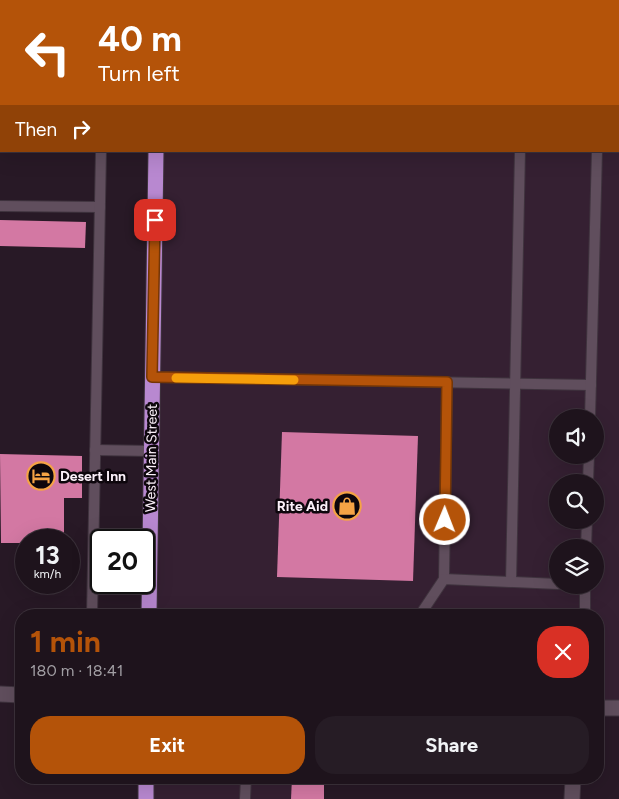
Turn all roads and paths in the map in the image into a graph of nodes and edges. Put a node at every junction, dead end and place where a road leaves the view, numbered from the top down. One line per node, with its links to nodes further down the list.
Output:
1 (102, 152): 6 (lane)
2 (156, 152): 7 (highway, West Main Street)
3 (520, 152): 9 (lane)
4 (597, 152): 10 (lane)
5 (0, 206): 6 (lane)
6 (100, 207): 12 (lane)
7 (152, 377): 8 (lane); 13 (highway, West Main Street)
8 (447, 382): 9 (lane); 14 (lane)
9 (514, 384): 10 (lane); 15 (lane)
10 (591, 384): 11 (lane)
11 (590, 409)
12 (96, 450): 13 (lane); 18 (lane)
13 (151, 451): 19 (highway, West Main Street)
14 (444, 579): 15 (lane); 20 (lane)
15 (511, 582): 16 (lane)
16 (549, 584)
17 (585, 594): 21 (lane)
18 (92, 609)
19 (149, 609)
20 (424, 609)
21 (585, 609)
22 (0, 694): 23 (street)
23 (15, 695)
24 (604, 708): 25 (street)
25 (619, 708)
26 (146, 784): 29 (highway)
27 (246, 784): 30 (lane)
28 (573, 784): 31 (street)
29 (146, 799)
30 (245, 799)
31 (572, 799)

